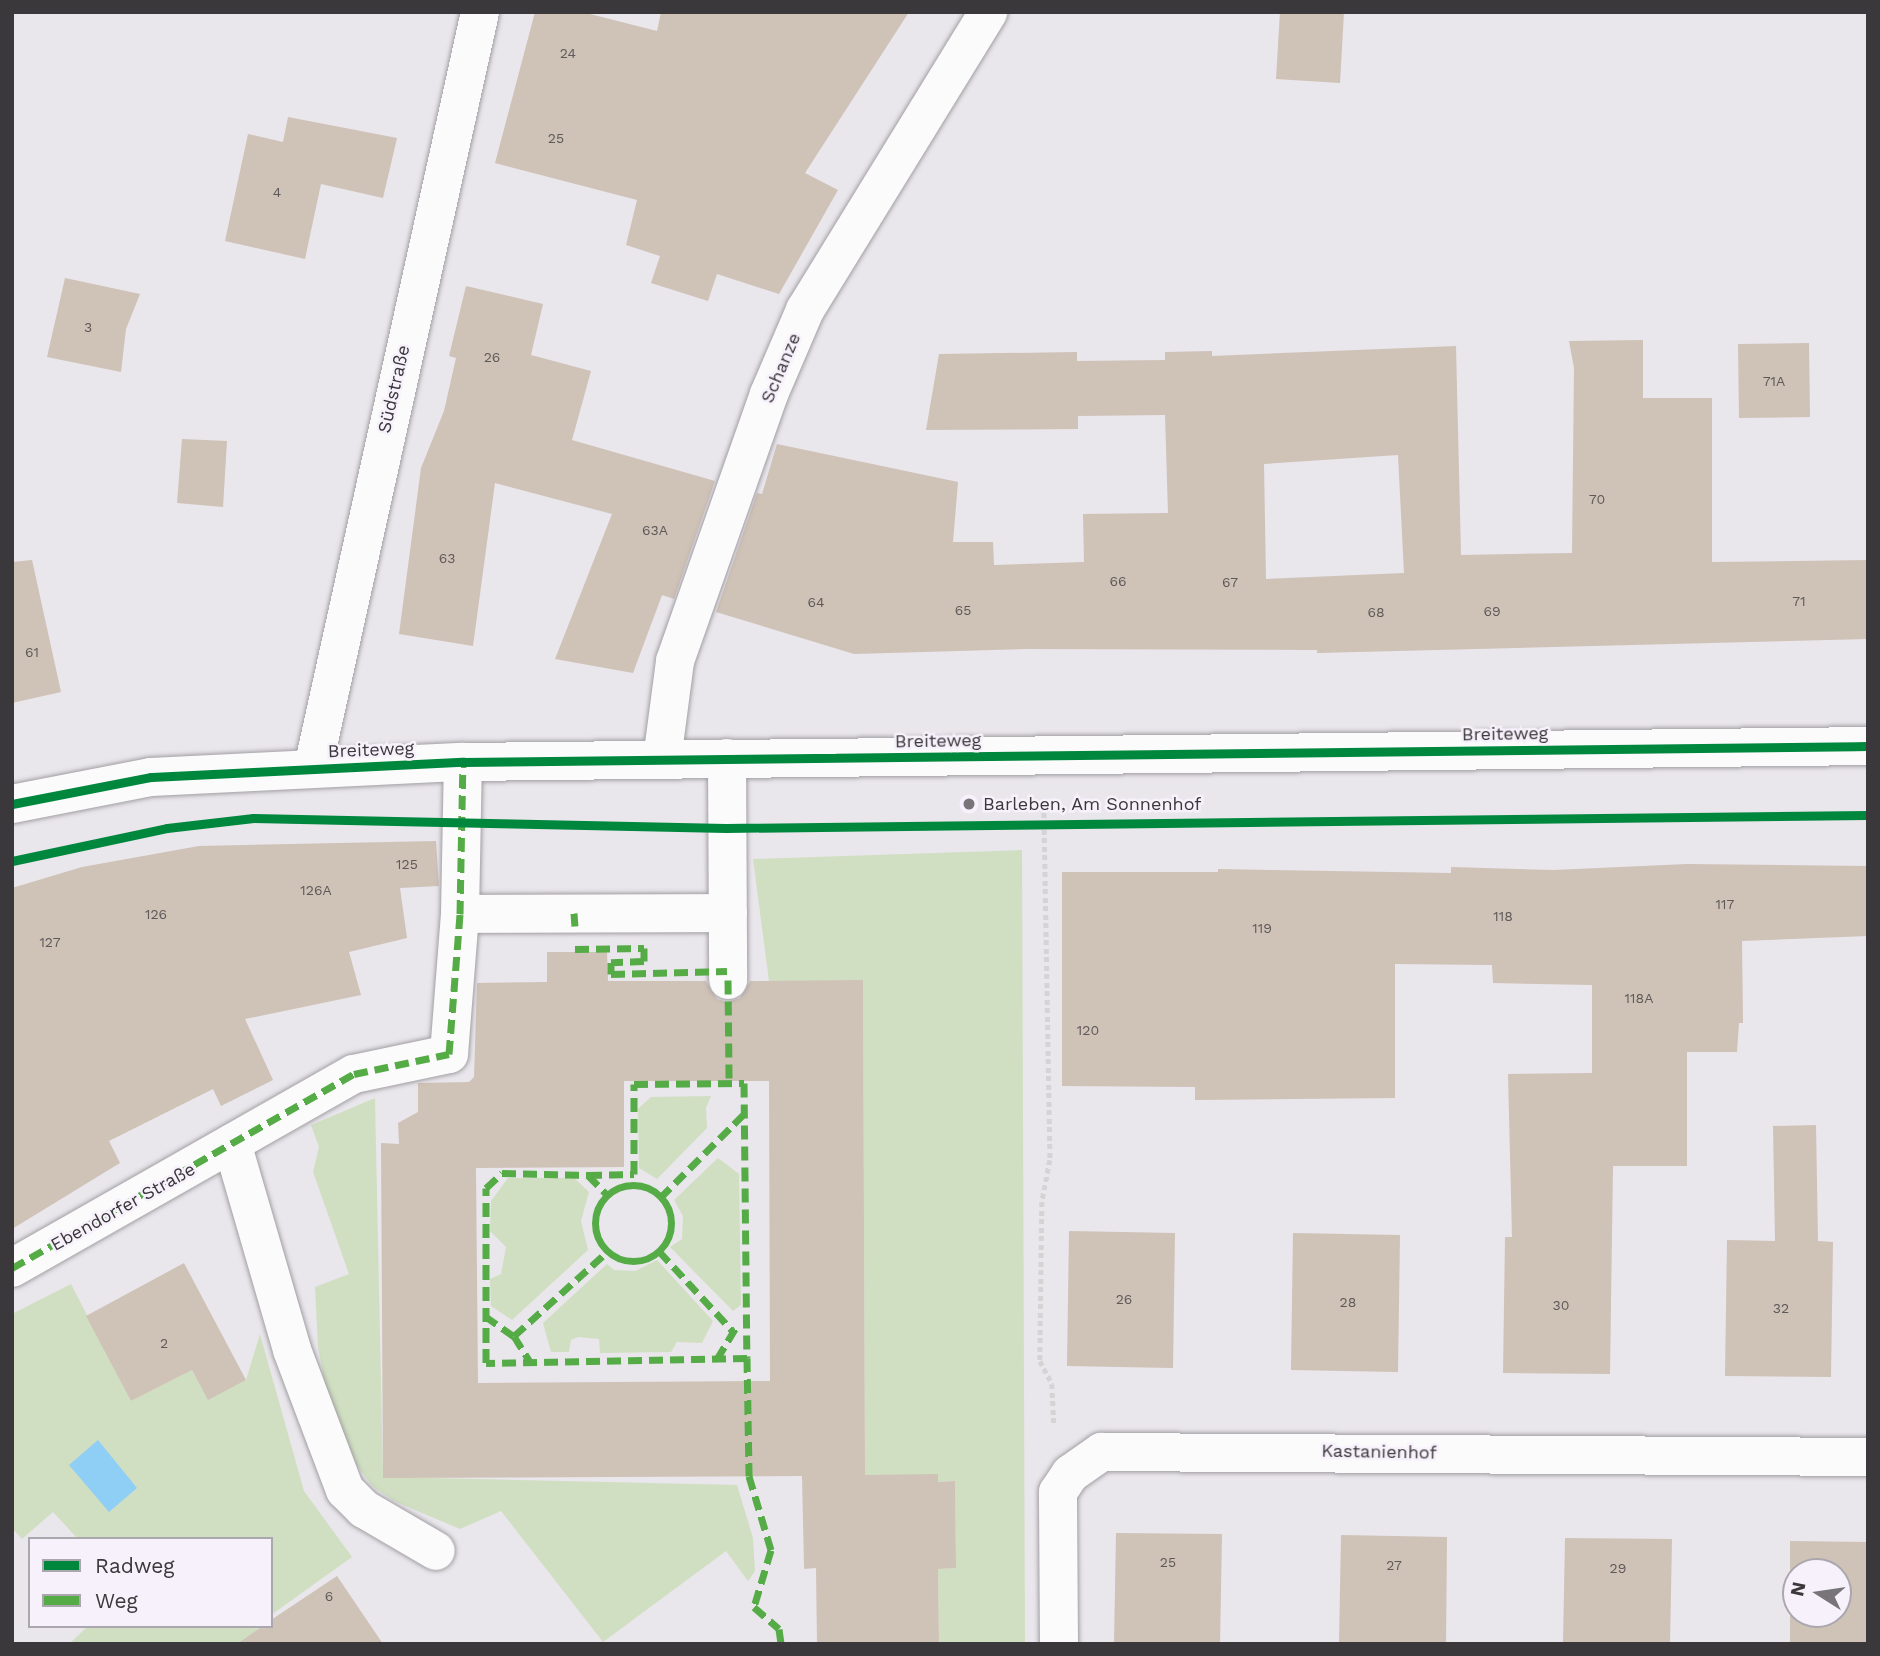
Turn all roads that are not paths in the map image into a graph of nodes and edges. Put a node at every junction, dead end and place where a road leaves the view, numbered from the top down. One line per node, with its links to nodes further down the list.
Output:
1 (480, 12): 7 (street, Südstraße)
2 (988, 12): 5 (street, Schanze)
3 (1868, 746): 4 (street, Breiteweg)
4 (727, 758): 5 (street, Breiteweg); 10 (street)
5 (662, 760): 6 (street, Breiteweg)
6 (463, 762): 7 (street, Breiteweg); 9 (street)
7 (313, 768): 8 (street, Breiteweg)
8 (12, 804)
9 (460, 914): 10 (street); 12 (street)
10 (728, 914): 11 (street)
11 (728, 981)
12 (232, 1143): 13 (street, Ebendorfer Straße); 15 (street)
13 (12, 1268)
14 (1868, 1457): 16 (street, Kastanienhof)
15 (436, 1551)
16 (1059, 1644)

